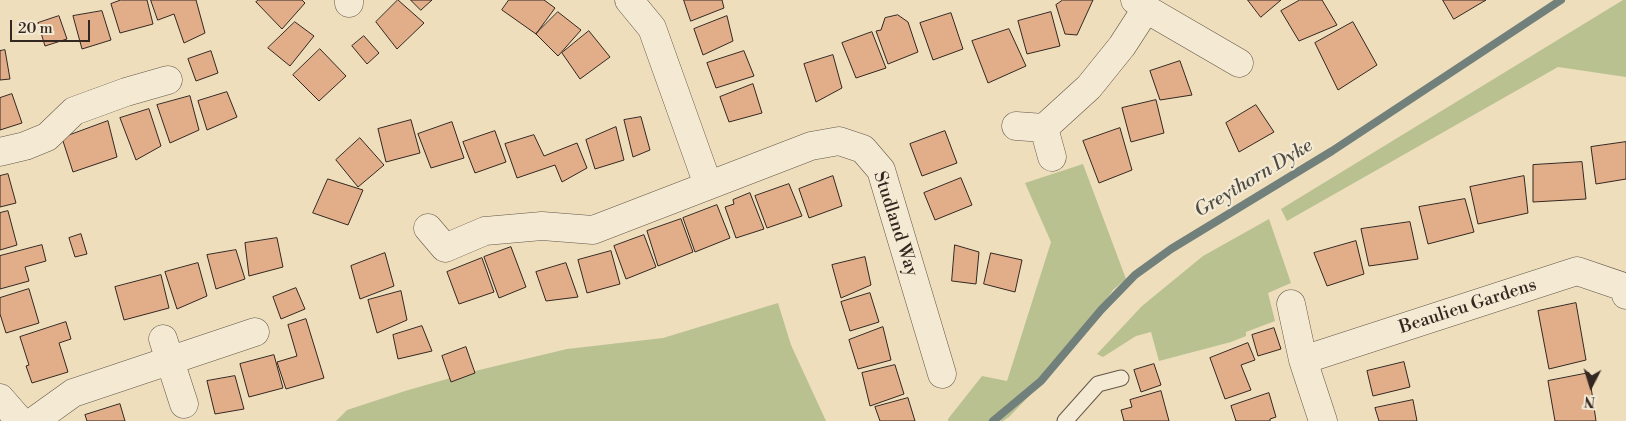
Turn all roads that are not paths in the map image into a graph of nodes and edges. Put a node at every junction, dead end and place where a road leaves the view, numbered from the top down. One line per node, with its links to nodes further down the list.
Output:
1 (630, 0): 9 (street)
2 (1141, 4): 3 (street); 6 (street)
3 (1239, 63)
4 (168, 80): 7 (street)
5 (1016, 126): 6 (street)
6 (1044, 128): 8 (street)
7 (0, 152)
8 (1052, 158)
9 (708, 185): 10 (street, Studland Way); 16 (street, Studland Way)
10 (428, 228)
11 (1626, 295): 15 (street, Beaulieu Gardens)
12 (1291, 304): 15 (street)
13 (255, 332): 14 (street)
14 (166, 350): 19 (street); 21 (street)
15 (1304, 360): 23 (street)
16 (942, 374)
17 (1121, 378): 22 (lane)
18 (0, 398): 20 (street)
19 (184, 404)
20 (20, 421)
21 (34, 421)
22 (1065, 421)
23 (1323, 421)

